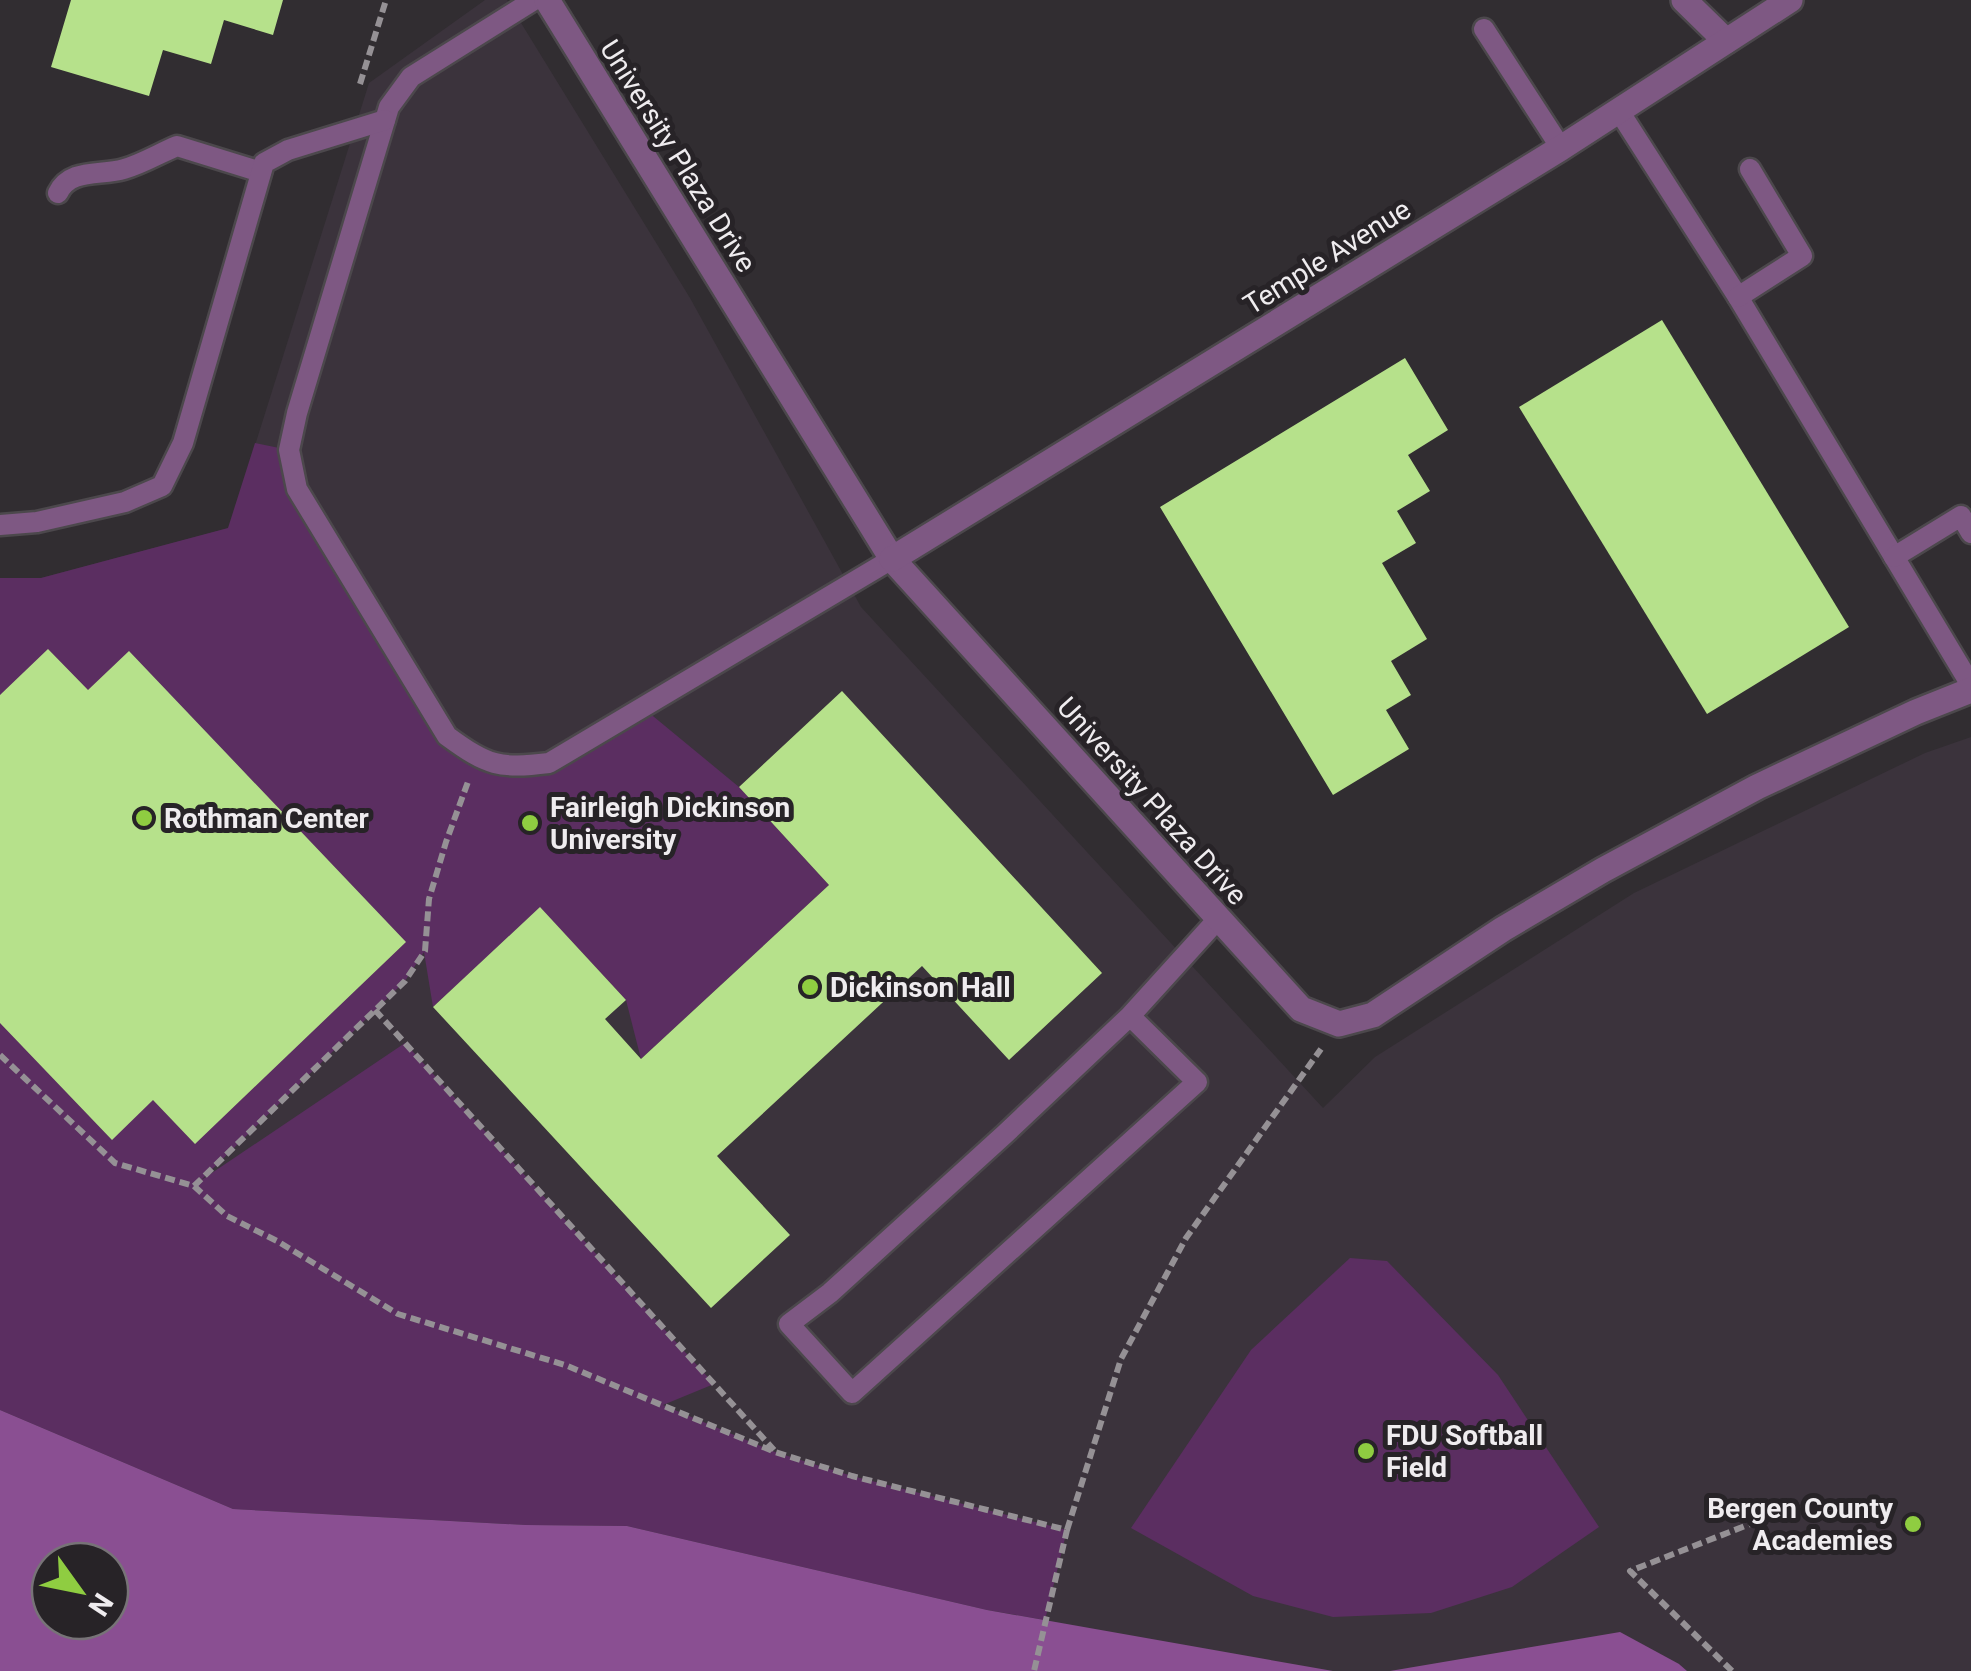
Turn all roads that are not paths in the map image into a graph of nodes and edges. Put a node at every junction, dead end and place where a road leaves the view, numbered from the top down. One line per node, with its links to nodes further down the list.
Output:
1 (534, 0): 8 (lane)
2 (547, 0): 17 (street, University Plaza Drive)
3 (1684, 0): 6 (street)
4 (1790, 0): 6 (street, Temple Avenue)
5 (1484, 29): 9 (lane)
6 (1726, 41): 7 (street, Temple Avenue)
7 (1619, 111): 9 (street, Temple Avenue); 13 (lane)
8 (385, 120): 11 (lane); 17 (lane)
9 (1561, 148): 17 (street, Temple Avenue)
10 (1750, 170): 13 (lane)
11 (261, 172): 12 (lane); 14 (lane)
12 (58, 193)
13 (1738, 297): 16 (lane)
14 (0, 525)
15 (1971, 534): 16 (lane)
16 (1894, 557): 18 (lane)
17 (892, 559): 19 (street, University Plaza Drive)
18 (1971, 687): 19 (street, University Plaza Drive)
19 (1218, 919): 20 (lane)
20 (1130, 1016): 20 (lane)

